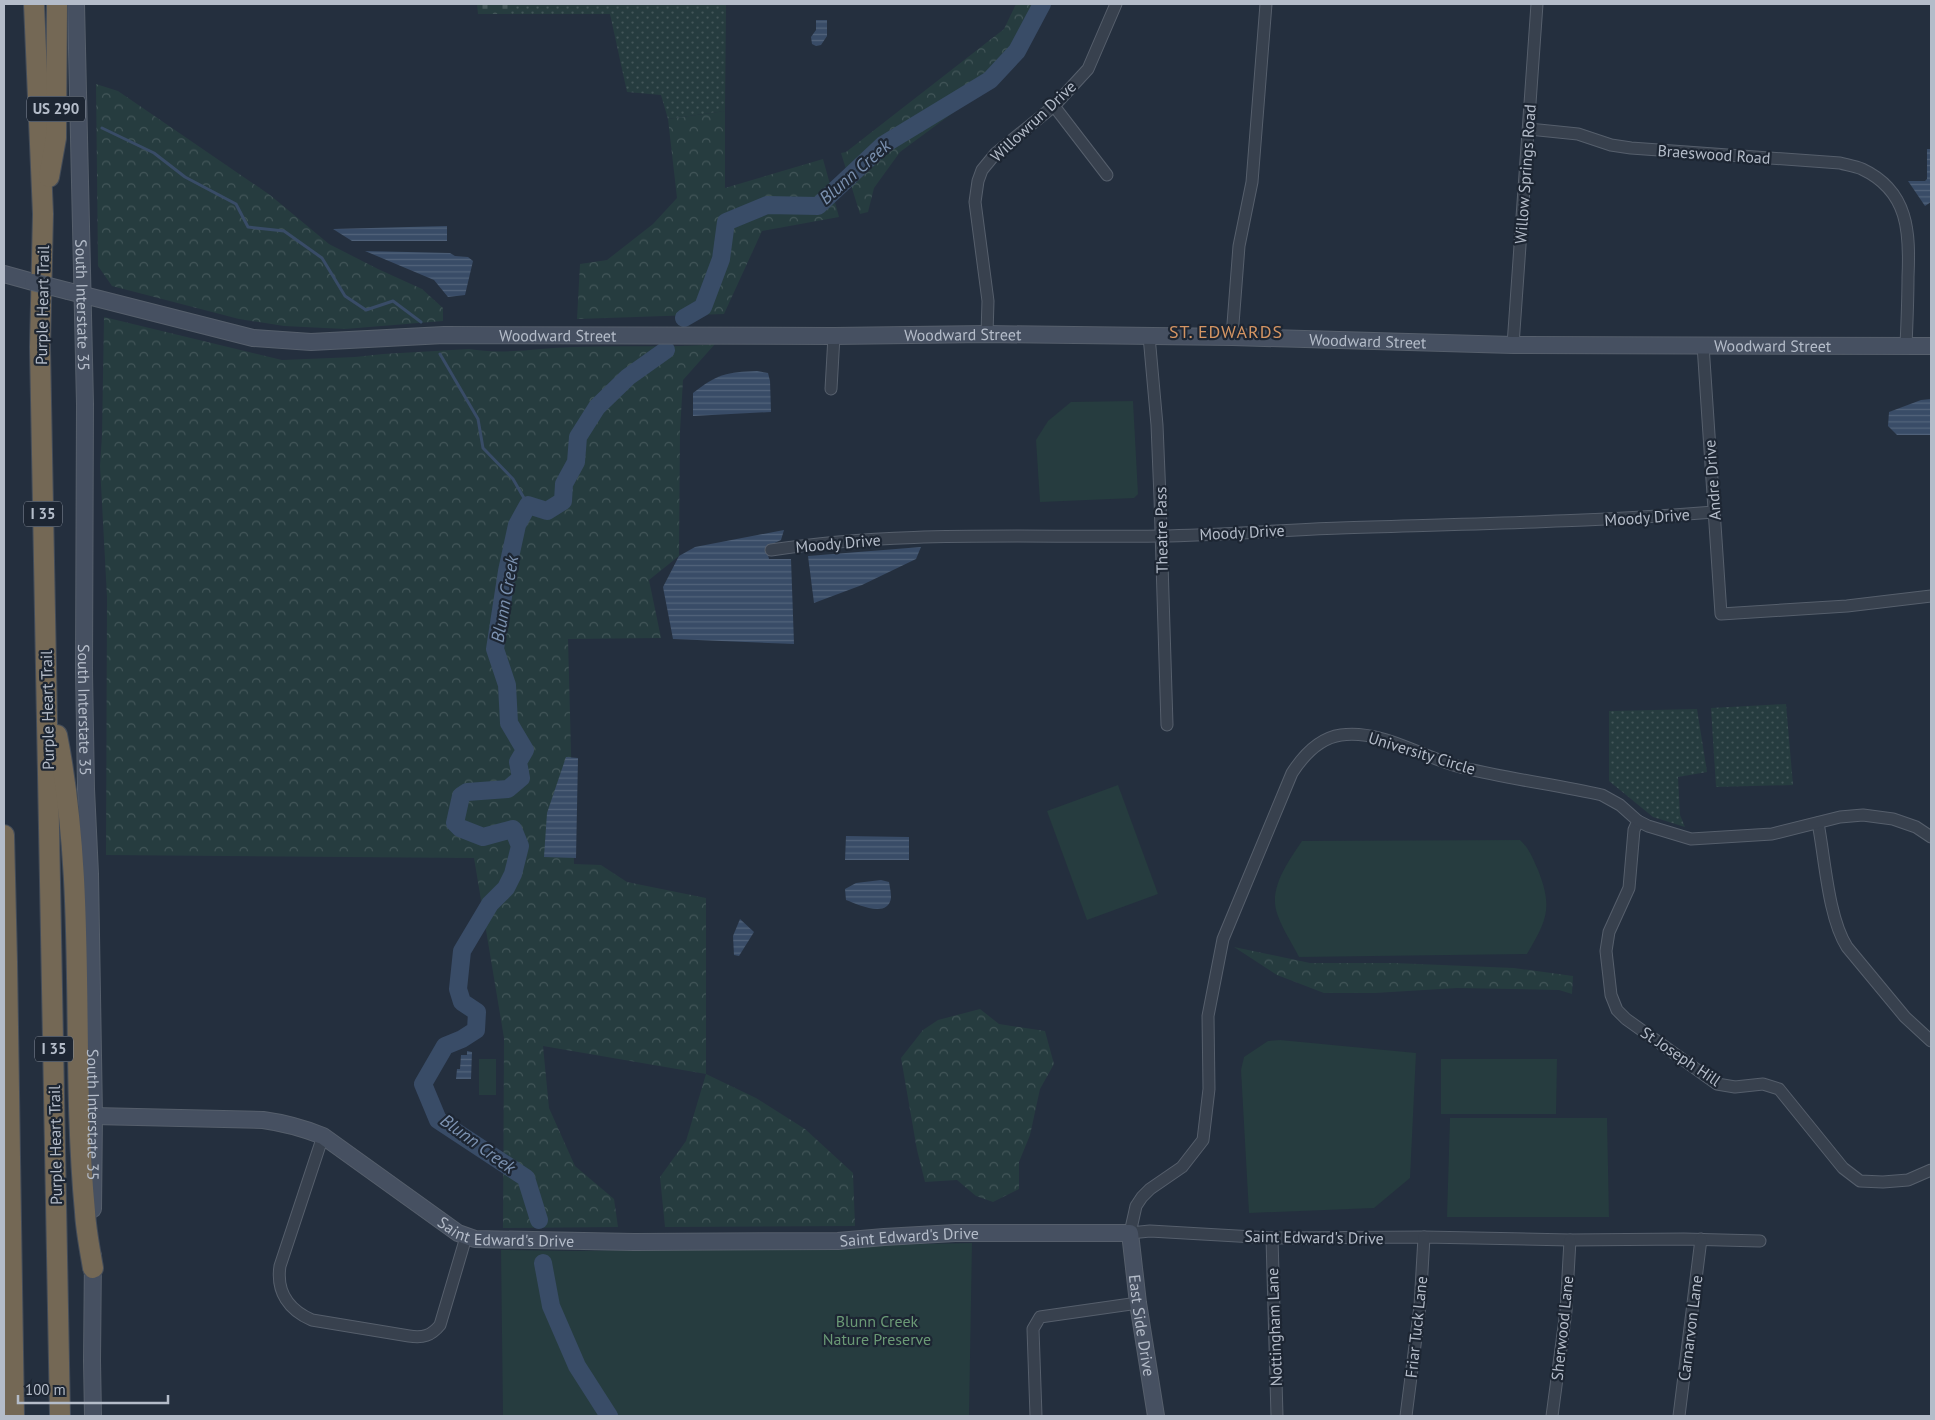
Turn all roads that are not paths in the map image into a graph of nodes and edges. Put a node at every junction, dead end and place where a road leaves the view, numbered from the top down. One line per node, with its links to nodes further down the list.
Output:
1 (34, 4): 10 (highway, Purple Heart Trail / I 35)
2 (57, 4): 10 (highway, US 290)
3 (76, 4): 12 (street, South Interstate 35)
4 (1116, 4): 7 (street, Willowrun Drive)
5 (1266, 4): 16 (street)
6 (1537, 4): 8 (street, Willow Springs Road)
7 (1054, 106): 9 (street); 13 (street, Willowrun Drive)
8 (1529, 129): 17 (street, Willow Springs Road); 19 (street, Braeswood Road)
9 (1107, 175)
10 (43, 214): 26 (highway, Purple Heart Trail / I 35)
11 (4, 274): 12 (street, Woodward Street, bridge)
12 (76, 292): 14 (street, Woodward Street); 34 (street, South Interstate 35)
13 (987, 334): 14 (street, Woodward Street); 15 (street, Woodward Street)
14 (834, 336): 21 (street)
15 (1149, 336): 16 (street, Woodward Street); 23 (street, Theatre Pass)
16 (1232, 337): 17 (street, Woodward Street)
17 (1512, 345): 18 (street, Woodward Street)
18 (1703, 345): 19 (street, Woodward Street); 22 (street, Andre Drive)
19 (1906, 346): 20 (street, Woodward Street)
20 (1931, 346)
21 (831, 389)
22 (1714, 512): 23 (street, Moody Drive); 25 (street, Andre Drive)
23 (1160, 536): 24 (street, Moody Drive); 27 (street, Theatre Pass)
24 (771, 550)
25 (1931, 596)
26 (47, 681): 44 (highway); 47 (highway, Purple Heart Trail / I 35)
27 (1167, 725)
28 (1638, 821): 29 (street, University Circle); 36 (street, St Joseph Hill); 37 (street, University Circle)
29 (1818, 823): 31 (street, University Circle); 33 (street)
30 (4, 835): 32 (highway)
31 (1931, 837)
32 (6, 968): 46 (highway)
33 (1931, 1041)
34 (94, 1116): 35 (street, Saint Edward's Drive); 44 (street, South Interstate 35)
35 (323, 1136): 38 (street, Saint Edward's Drive); 38 (street)
36 (1931, 1170)
37 (1130, 1233): 38 (street, Saint Edward's Drive); 40 (street, Saint Edward's Drive); 45 (street, East Side Drive)
38 (466, 1237)
39 (1424, 1237): 40 (street, Saint Edward's Drive); 42 (street, Saint Edward's Drive); 52 (street, Friar Tuck Lane)
40 (1272, 1238): 51 (street, Nottingham Lane)
41 (1701, 1239): 42 (street, Saint Edward's Drive); 43 (street, Saint Edward's Drive); 54 (street, Carnarvon Lane)
42 (1570, 1240): 53 (street, Sherwood Lane)
43 (1760, 1241)
44 (93, 1268): 48 (street, South Interstate 35)
45 (1138, 1303): 49 (street); 50 (street, East Side Drive)
46 (14, 1416)
47 (60, 1416)
48 (93, 1416)
49 (1036, 1416)
50 (1156, 1416)
51 (1277, 1416)
52 (1406, 1416)
53 (1552, 1416)
54 (1679, 1416)

